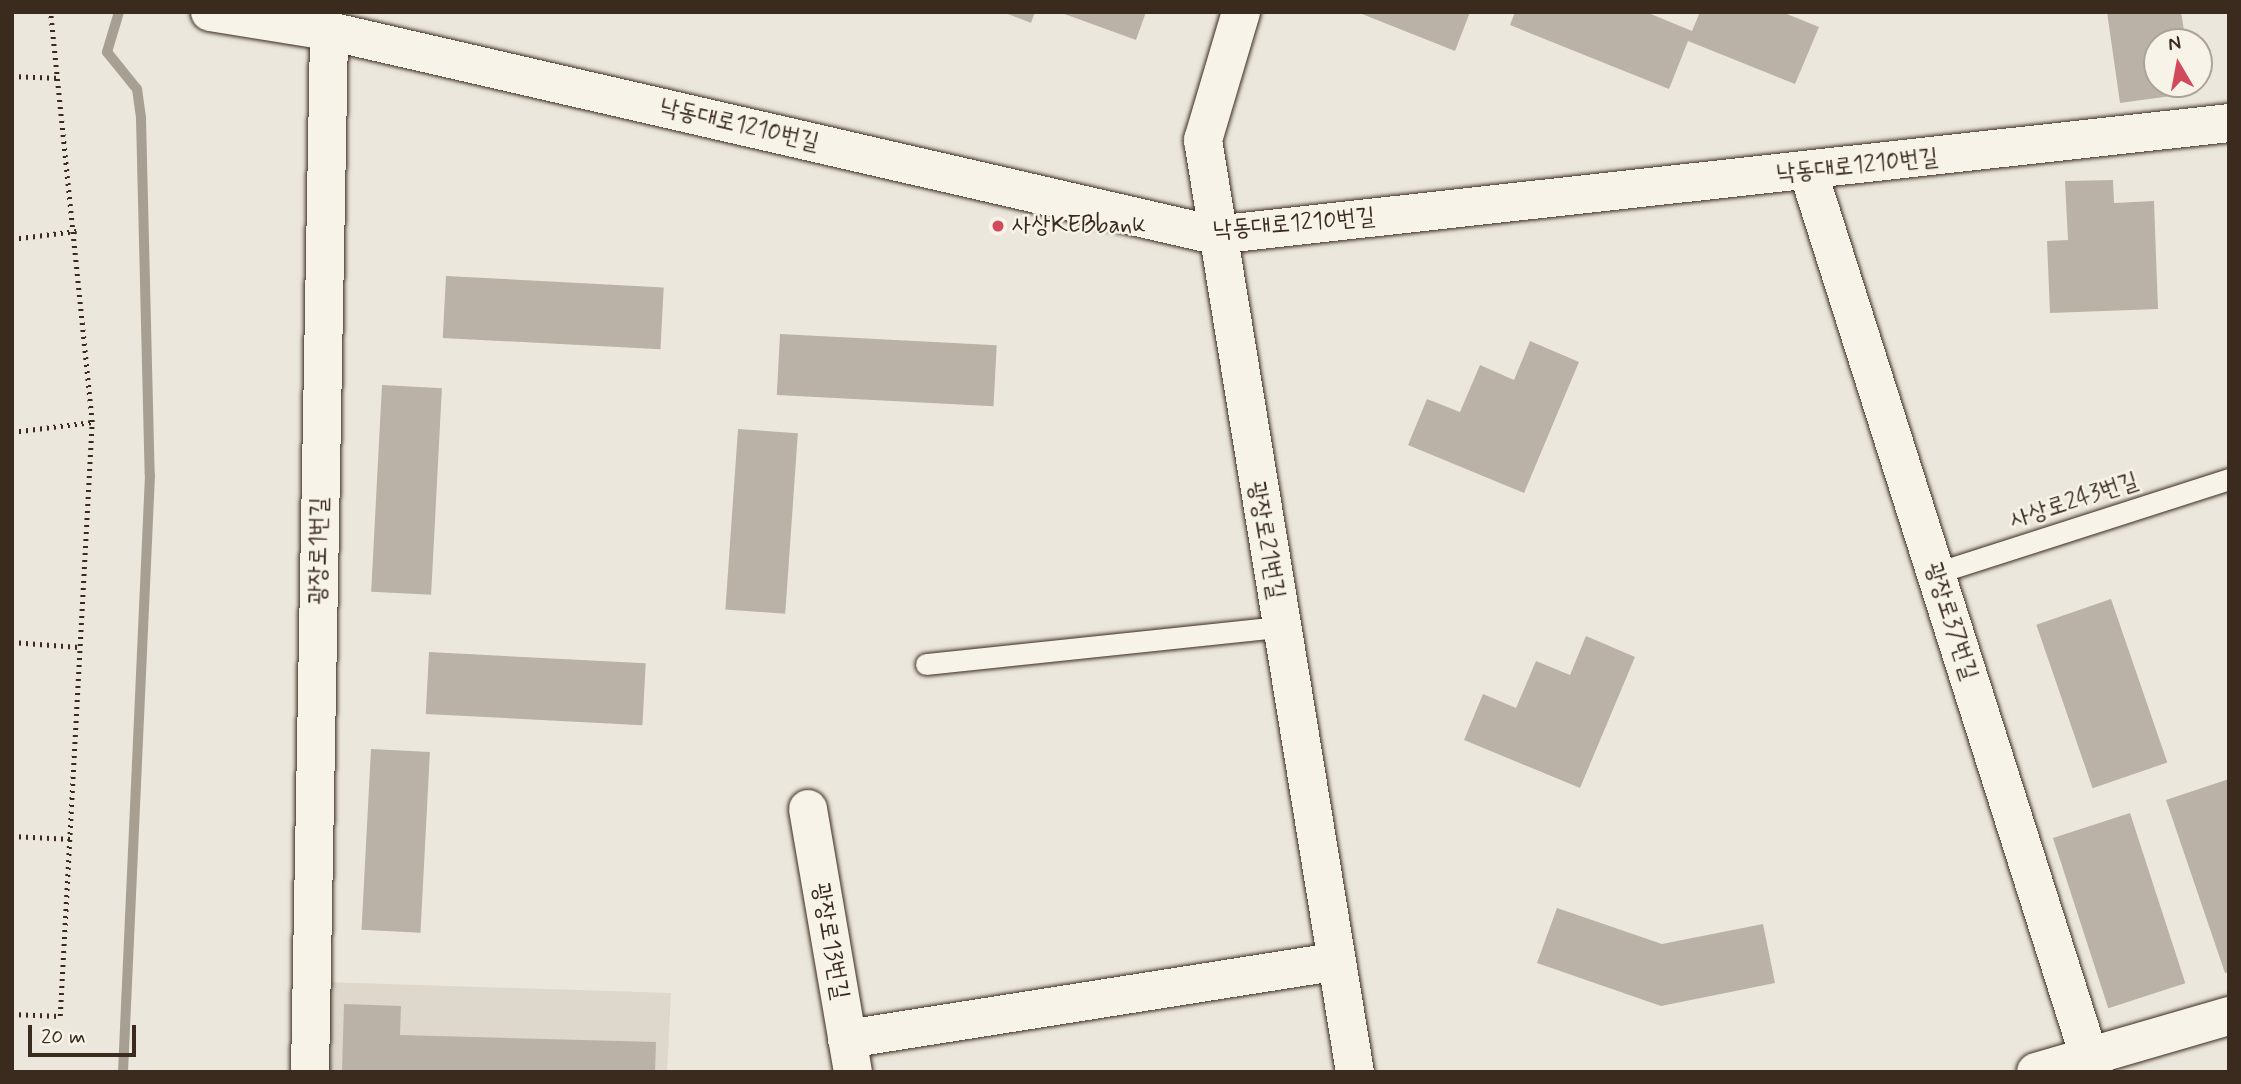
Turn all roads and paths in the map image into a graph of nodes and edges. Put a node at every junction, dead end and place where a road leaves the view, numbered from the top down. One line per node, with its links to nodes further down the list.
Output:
1 (50, 12): 6 (path)
2 (210, 12): 4 (street, 낙동대로1210번길)
3 (1241, 12): 10 (street, 광장로21번길)
4 (328, 31): 10 (street, 낙동대로1210번길); 28 (street, 광장로1번길)
5 (12, 76): 6 (path)
6 (60, 78): 9 (path)
7 (2229, 123): 8 (street, 낙동대로1210번길)
8 (1808, 171): 10 (street, 낙동대로1210번길); 15 (street, 광장로37번길)
9 (77, 231): 11 (path); 12 (path)
10 (1215, 235): 16 (street, 광장로21번길)
11 (12, 239)
12 (92, 422): 13 (path); 18 (path)
13 (12, 432)
14 (2229, 479): 15 (lane, 사상로243번길)
15 (1936, 573): 27 (street, 광장로37번길)
16 (1281, 628): 19 (lane); 23 (street, 광장로21번길)
17 (12, 642): 18 (path)
18 (79, 647): 22 (path)
19 (926, 664)
20 (808, 809): 26 (street, 광장로13번길)
21 (12, 836): 22 (path)
22 (72, 839): 24 (path)
23 (1337, 961): 26 (street); 29 (street, 광장로21번길)
24 (12, 1014)
25 (2229, 1016): 27 (street)
26 (850, 1055)
27 (2092, 1064): 30 (street)
28 (310, 1072)
29 (1355, 1072)
30 (2036, 1072)

